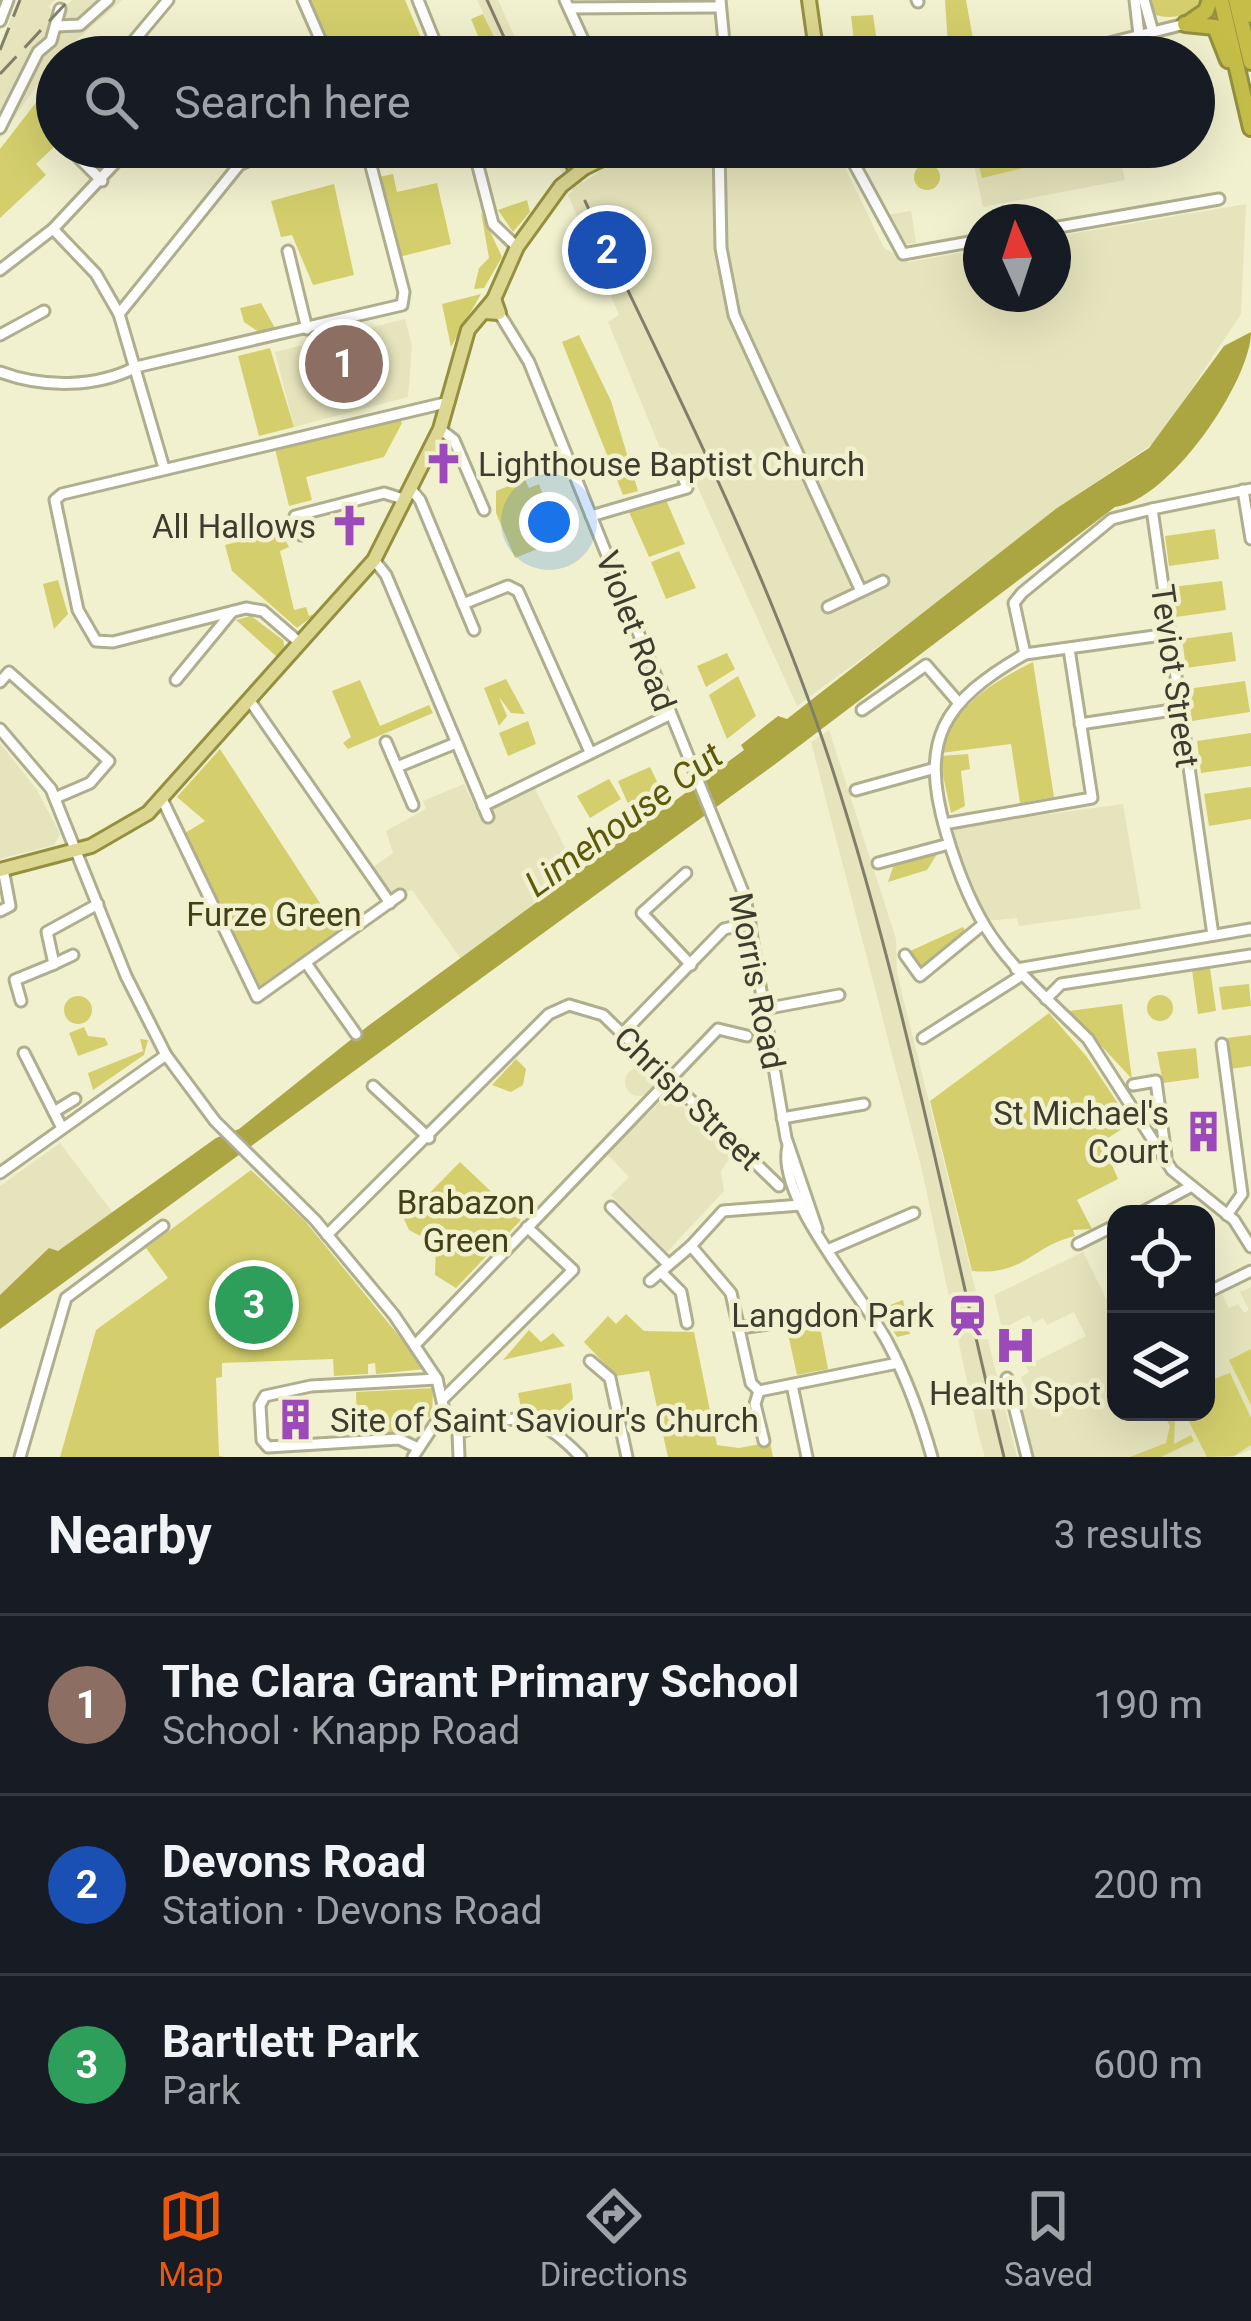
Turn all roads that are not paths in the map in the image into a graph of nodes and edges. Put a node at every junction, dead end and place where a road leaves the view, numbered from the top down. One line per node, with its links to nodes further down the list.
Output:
1 (8, 0): 17 (street)
2 (106, 0): 19 (street)
3 (168, 0): 23 (street)
4 (303, 0): 24 (street)
5 (418, 0): 25 (street)
6 (809, 0): 28 (main road)
7 (1135, 0): 21 (street)
8 (1144, 0): 20 (street)
9 (1210, 0): 18 (highway)
10 (1221, 0): 32 (highway)
11 (1236, 0): 31 (highway)
12 (1248, 0): 16 (highway)
13 (718, 3): 14 (street); 27 (street)
14 (567, 4): 26 (street)
15 (60, 9): 19 (street)
16 (1251, 15)
17 (0, 21)
18 (1185, 24): 20 (street); 32 (highway)
19 (56, 26): 22 (street)
20 (1153, 32): 21 (street)
21 (1139, 35): 29 (street)
22 (53, 36)
23 (139, 36)
24 (319, 36)
25 (433, 36)
26 (581, 36)
27 (724, 36)
28 (812, 36)
29 (1135, 36)
30 (36, 56): 33 (street)
31 (1251, 62)
32 (1247, 111): 34 (highway)
33 (0, 128)
34 (1251, 128)
35 (89, 168): 43 (street)
36 (113, 168): 43 (street)
37 (237, 168): 53 (street)
38 (372, 168): 54 (street)
39 (478, 168): 48 (street)
40 (586, 168): 48 (main road, bridge)
41 (719, 168): 71 (street)
42 (856, 168): 47 (street)
43 (102, 181): 46 (street)
44 (1219, 199): 45 (street)
45 (1071, 225)
46 (53, 229): 50 (street); 53 (street)
47 (963, 243)
48 (517, 247): 51 (main road)
49 (288, 251): 54 (street)
50 (0, 270)
51 (493, 308): 58 (main road); 66 (street, Violet Road)
52 (44, 311): 55 (street)
53 (119, 314): 56 (street)
54 (307, 329): 56 (street)
55 (0, 335)
56 (136, 367): 57 (street); 60 (street)
57 (0, 372)
58 (449, 402): 59 (main road); 60 (street)
59 (440, 429): 63 (main road); 65 (street)
60 (164, 468): 74 (street)
61 (687, 488): 66 (street)
62 (1247, 490): 64 (street); 68 (street)
63 (406, 493): 67 (street); 69 (main road); 72 (street)
64 (1152, 509): 76 (street, Teviot Street); 79 (street)
65 (484, 510)
66 (591, 516): 86 (street, Violet Road)
67 (301, 535)
68 (1251, 539)
69 (374, 560): 77 (main road); 90 (street)
70 (883, 581): 71 (street)
71 (861, 591): 73 (street)
72 (463, 604): 75 (street); 91 (street)
73 (828, 607)
74 (232, 612): 77 (street); 80 (street)
75 (474, 630)
76 (1169, 634): 78 (street); 84 (street, Teviot Street)
77 (301, 643): 82 (main road)
78 (1069, 649): 79 (street); 87 (street)
79 (1025, 654): 83 (street)
80 (176, 680)
81 (0, 682): 95 (street)
82 (250, 701): 96 (main road); 107 (street)
83 (958, 702): 85 (street); 93 (street)
84 (1179, 709): 87 (street); 112 (street, Teviot Street)
85 (862, 710)
86 (669, 715): 91 (street); 98 (street, Violet Road)
87 (1080, 724): 99 (street)
88 (0, 729): 95 (street)
89 (386, 742): 92 (street)
90 (456, 742): 91 (street); 92 (street)
91 (590, 752)
92 (397, 767): 97 (street)
93 (932, 769): 94 (street); 99 (street)
94 (856, 790)
95 (56, 798): 101 (street)
96 (162, 799): 101 (main road); 116 (street)
97 (412, 805)
98 (711, 820): 109 (street, Morris Road)
99 (944, 824): 100 (street)
100 (950, 844): 102 (street); 110 (street)
101 (78, 850): 103 (main road); 106 (street)
102 (878, 863)
103 (1, 869): 108 (street)
104 (686, 873): 118 (street)
105 (400, 895): 107 (street)
106 (98, 904): 117 (street); 130 (street)
107 (390, 904): 116 (street)
108 (0, 911)
109 (751, 923): 118 (street); 123 (street, Morris Road)
110 (981, 926): 114 (street); 119 (street)
111 (1251, 929): 112 (street)
112 (1213, 935): 119 (street)
113 (73, 955): 117 (street)
114 (905, 955)
115 (1251, 955): 121 (street)
116 (306, 963): 124 (street)
117 (53, 964): 122 (street)
118 (691, 964): 125 (street)
119 (1019, 972): 121 (street); 127 (street)
120 (839, 995): 123 (street)
121 (1046, 999): 139 (street)
122 (21, 1001)
123 (764, 1009): 138 (street, Morris Road)
124 (356, 1034)
125 (622, 1034): 131 (street, Chrisp Street); 141 (street, Chrisp Street)
126 (747, 1036): 131 (street)
127 (923, 1038)
128 (1222, 1044): 151 (street)
129 (24, 1053): 136 (street)
130 (166, 1055): 140 (street); 155 (street)
131 (669, 1077): 144 (street, Chrisp Street); 153 (street)
132 (1133, 1085): 137 (street)
133 (373, 1086): 141 (street)
134 (75, 1099): 136 (street)
135 (864, 1104): 138 (street)
136 (54, 1112): 140 (street)
137 (1161, 1115): 139 (street); 142 (street)
138 (782, 1118): 146 (street, Morris Road)
139 (1142, 1124): 142 (street)
140 (62, 1128): 143 (street)
141 (429, 1138): 155 (street)
142 (1166, 1162): 145 (street)
143 (0, 1173)
144 (779, 1186)
145 (1190, 1187): 148 (street); 151 (street)
146 (798, 1188): 147 (street, Chrisp Street)
147 (804, 1204): 157 (street); 159 (street, Chrisp Street)
148 (1155, 1205)
149 (611, 1207): 160 (street)
150 (914, 1213): 159 (street)
151 (1227, 1215): 158 (street)
152 (163, 1226): 177 (street)
153 (527, 1227): 167 (street); 174 (street)
154 (1107, 1228): 156 (street)
155 (327, 1234): 167 (street)
156 (1080, 1238)
157 (692, 1243): 160 (street); 166 (street)
158 (1251, 1246)
159 (830, 1249): 169 (street, Chrisp Street)
160 (665, 1268): 162 (street); 164 (street)
161 (1251, 1270): 163 (street)
162 (650, 1281)
163 (1215, 1288)
164 (687, 1323)
165 (768, 1324): 166 (street)
166 (740, 1328): 173 (street)
167 (416, 1344): 171 (street)
168 (590, 1361): 180 (street)
169 (898, 1363): 172 (street); 182 (street, Chrisp Street)
170 (1007, 1378): 183 (street)
171 (437, 1379): 174 (street); 176 (street)
172 (792, 1384): 173 (street); 181 (street)
173 (759, 1391): 175 (street)
174 (444, 1398): 176 (street)
175 (764, 1441)
176 (415, 1453)
177 (20, 1457)
178 (459, 1457): 179 (street)
179 (581, 1457)
180 (627, 1457)
181 (807, 1457)
182 (932, 1457)
183 (1027, 1457)

